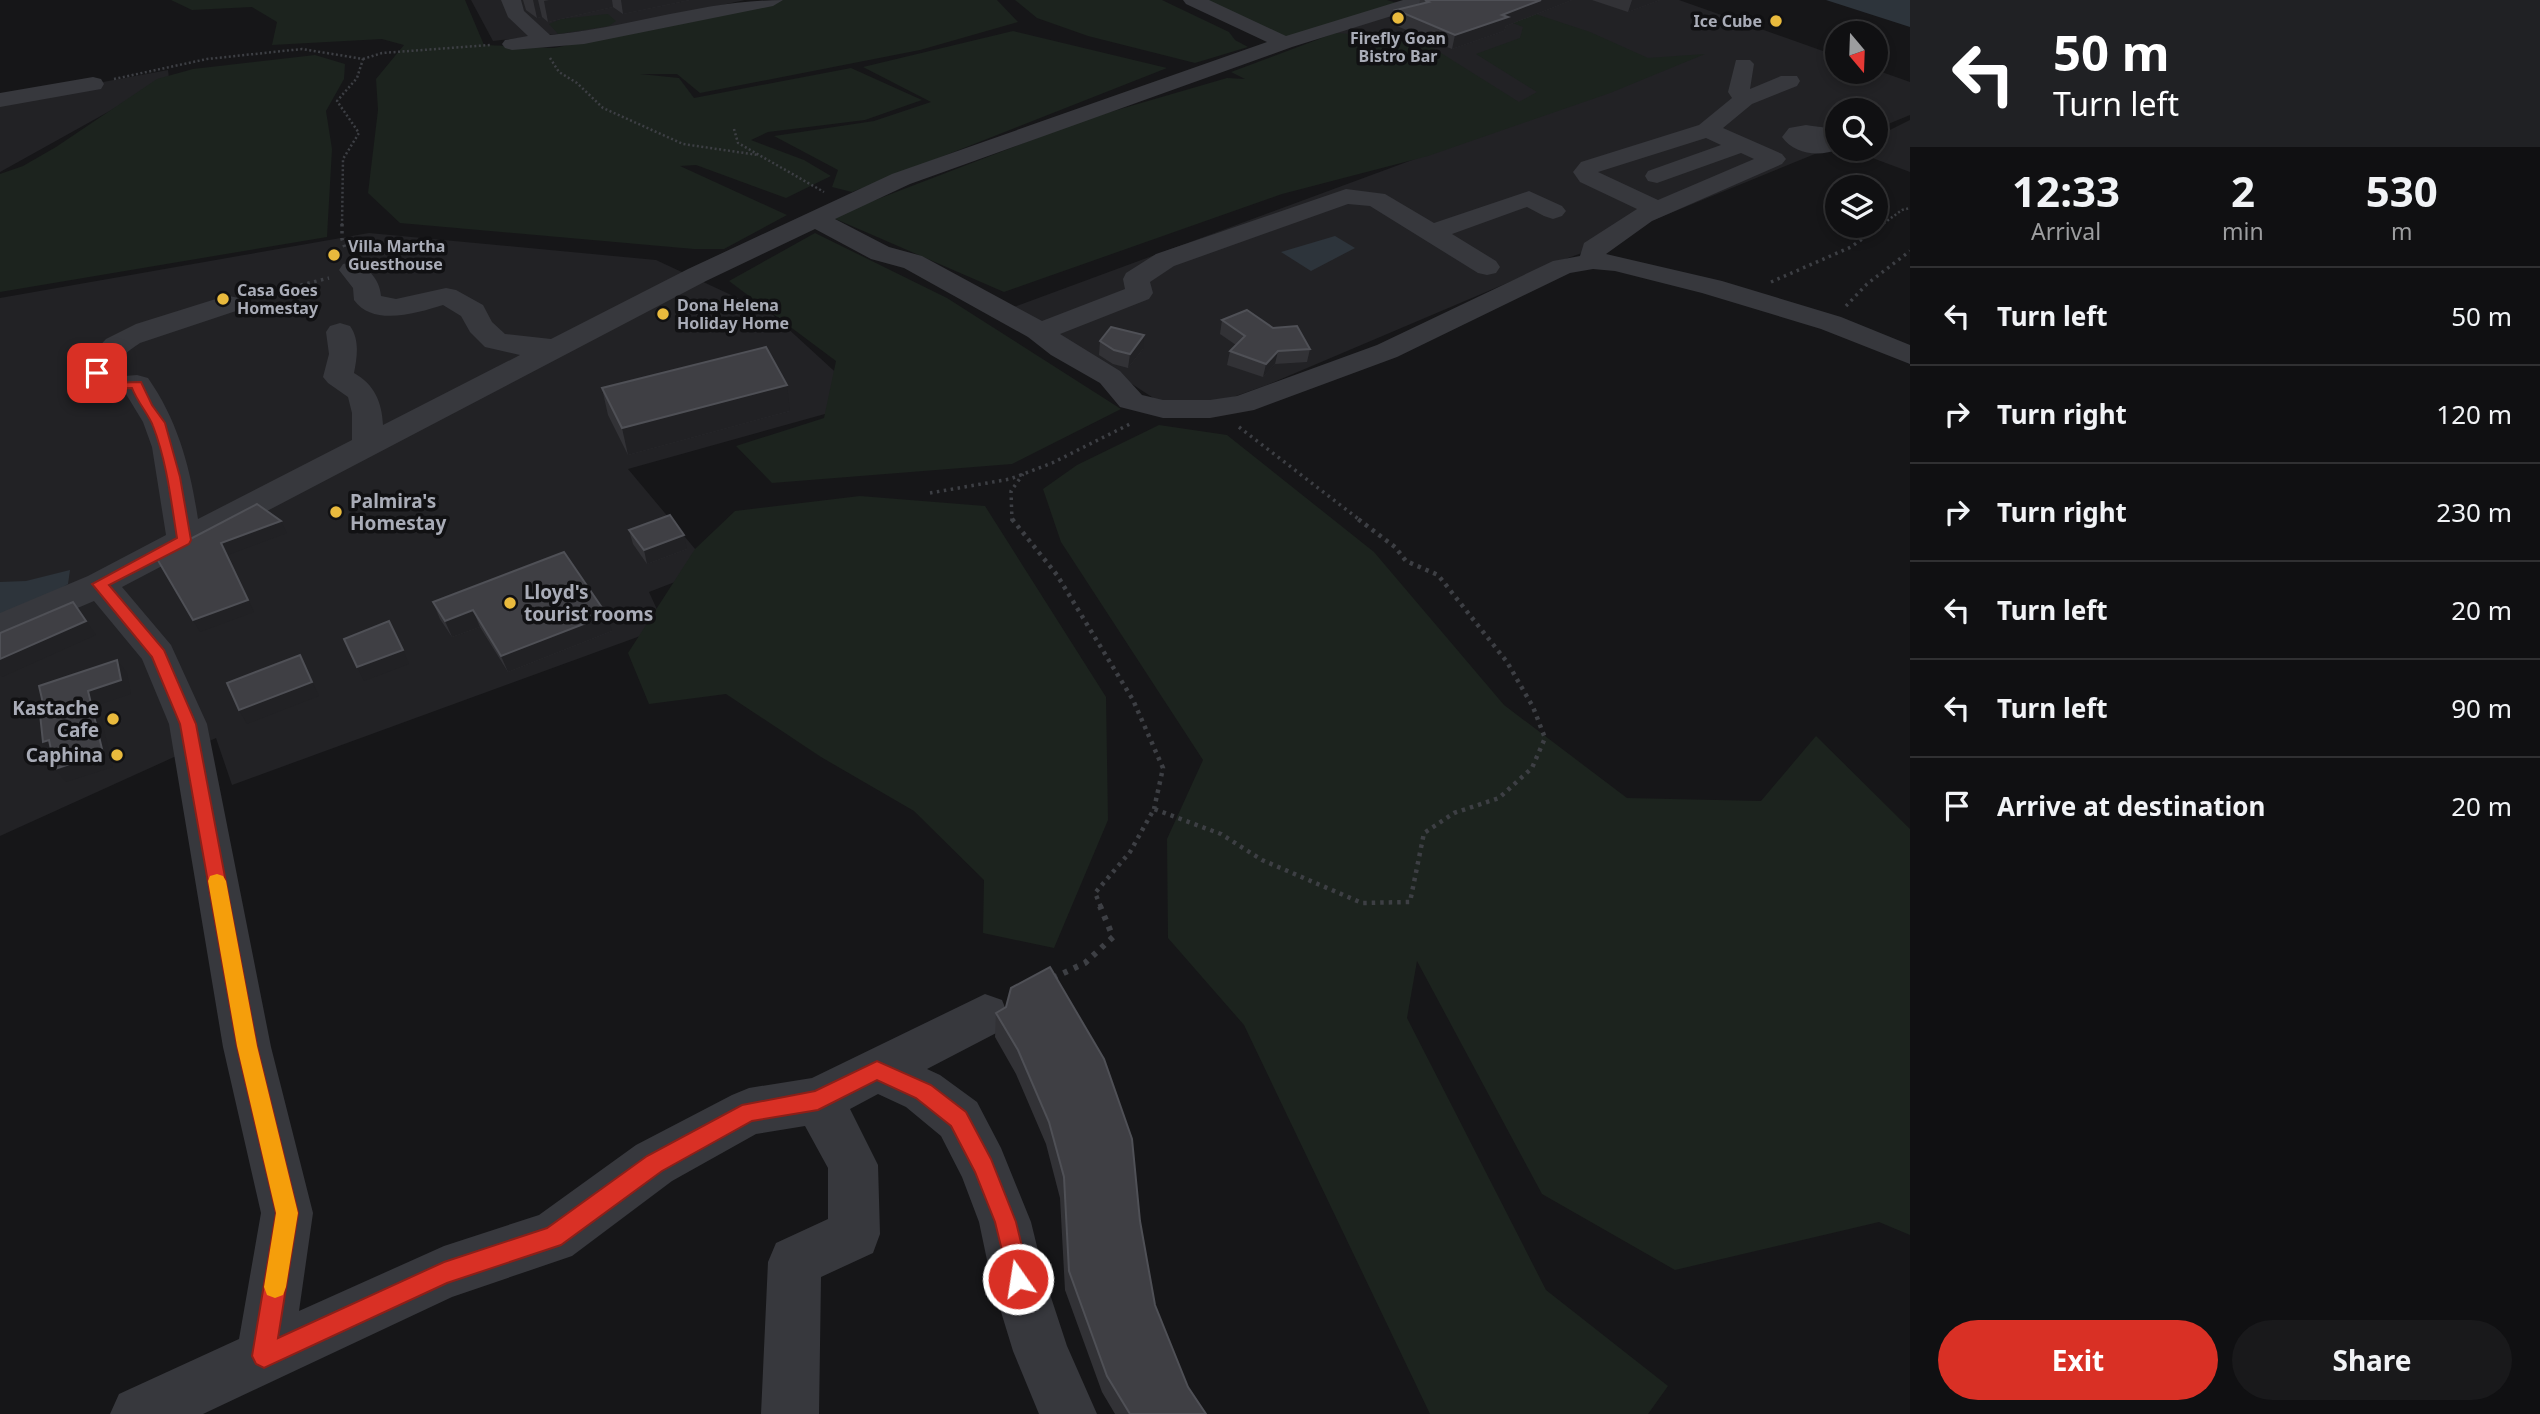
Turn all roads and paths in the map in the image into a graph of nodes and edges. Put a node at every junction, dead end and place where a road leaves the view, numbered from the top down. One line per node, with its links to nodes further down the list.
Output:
1 (511, 0): 5 (street)
2 (773, 0): 5 (street)
3 (1193, 0): 6 (street)
4 (1423, 0): 6 (street)
5 (546, 42): 7 (street); 18 (path)
6 (1285, 43): 21 (street)
7 (512, 44): 8 (path)
8 (363, 59): 11 (path); 30 (path)
9 (1744, 64): 12 (street)
10 (1789, 81): 12 (street)
11 (93, 84): 13 (street)
12 (1744, 99): 15 (street)
13 (0, 100)
14 (734, 129): 18 (path)
15 (1707, 131): 16 (street); 20 (street)
16 (1741, 145): 19 (street); 20 (street)
17 (1806, 145): 19 (street)
18 (758, 155): 21 (path)
19 (1774, 159): 23 (street)
20 (1640, 185): 23 (street)
21 (846, 205): 25 (street)
22 (1910, 208): 31 (path)
23 (1657, 209): 28 (street)
24 (1553, 211): 26 (street)
25 (815, 219): 34 (street); 36 (street)
26 (1432, 233): 29 (street); 34 (street)
27 (1910, 251): 33 (path)
28 (1592, 261): 31 (street); 39 (street)
29 (1487, 267)
30 (352, 270): 32 (path); 36 (street)
31 (1742, 295): 33 (street)
32 (229, 304): 43 (street)
33 (1831, 323): 37 (street)
34 (1038, 331): 38 (street)
35 (340, 332): 40 (street)
36 (556, 348): 40 (street)
37 (1910, 355)
38 (1163, 409): 39 (street); 41 (path)
39 (1210, 409): 46 (path)
40 (368, 445): 43 (street)
41 (1023, 474): 42 (path); 46 (path)
42 (930, 493)
43 (184, 540): 44 (street)
44 (100, 584): 45 (street); 51 (street)
45 (0, 628)
46 (1154, 808): 47 (path)
47 (1046, 982)
48 (985, 1016): 49 (street)
49 (877, 1070): 50 (street); 54 (street)
50 (818, 1100): 51 (street); 53 (street)
51 (264, 1356): 52 (street)
52 (139, 1414)
53 (790, 1414)
54 (1068, 1414)

